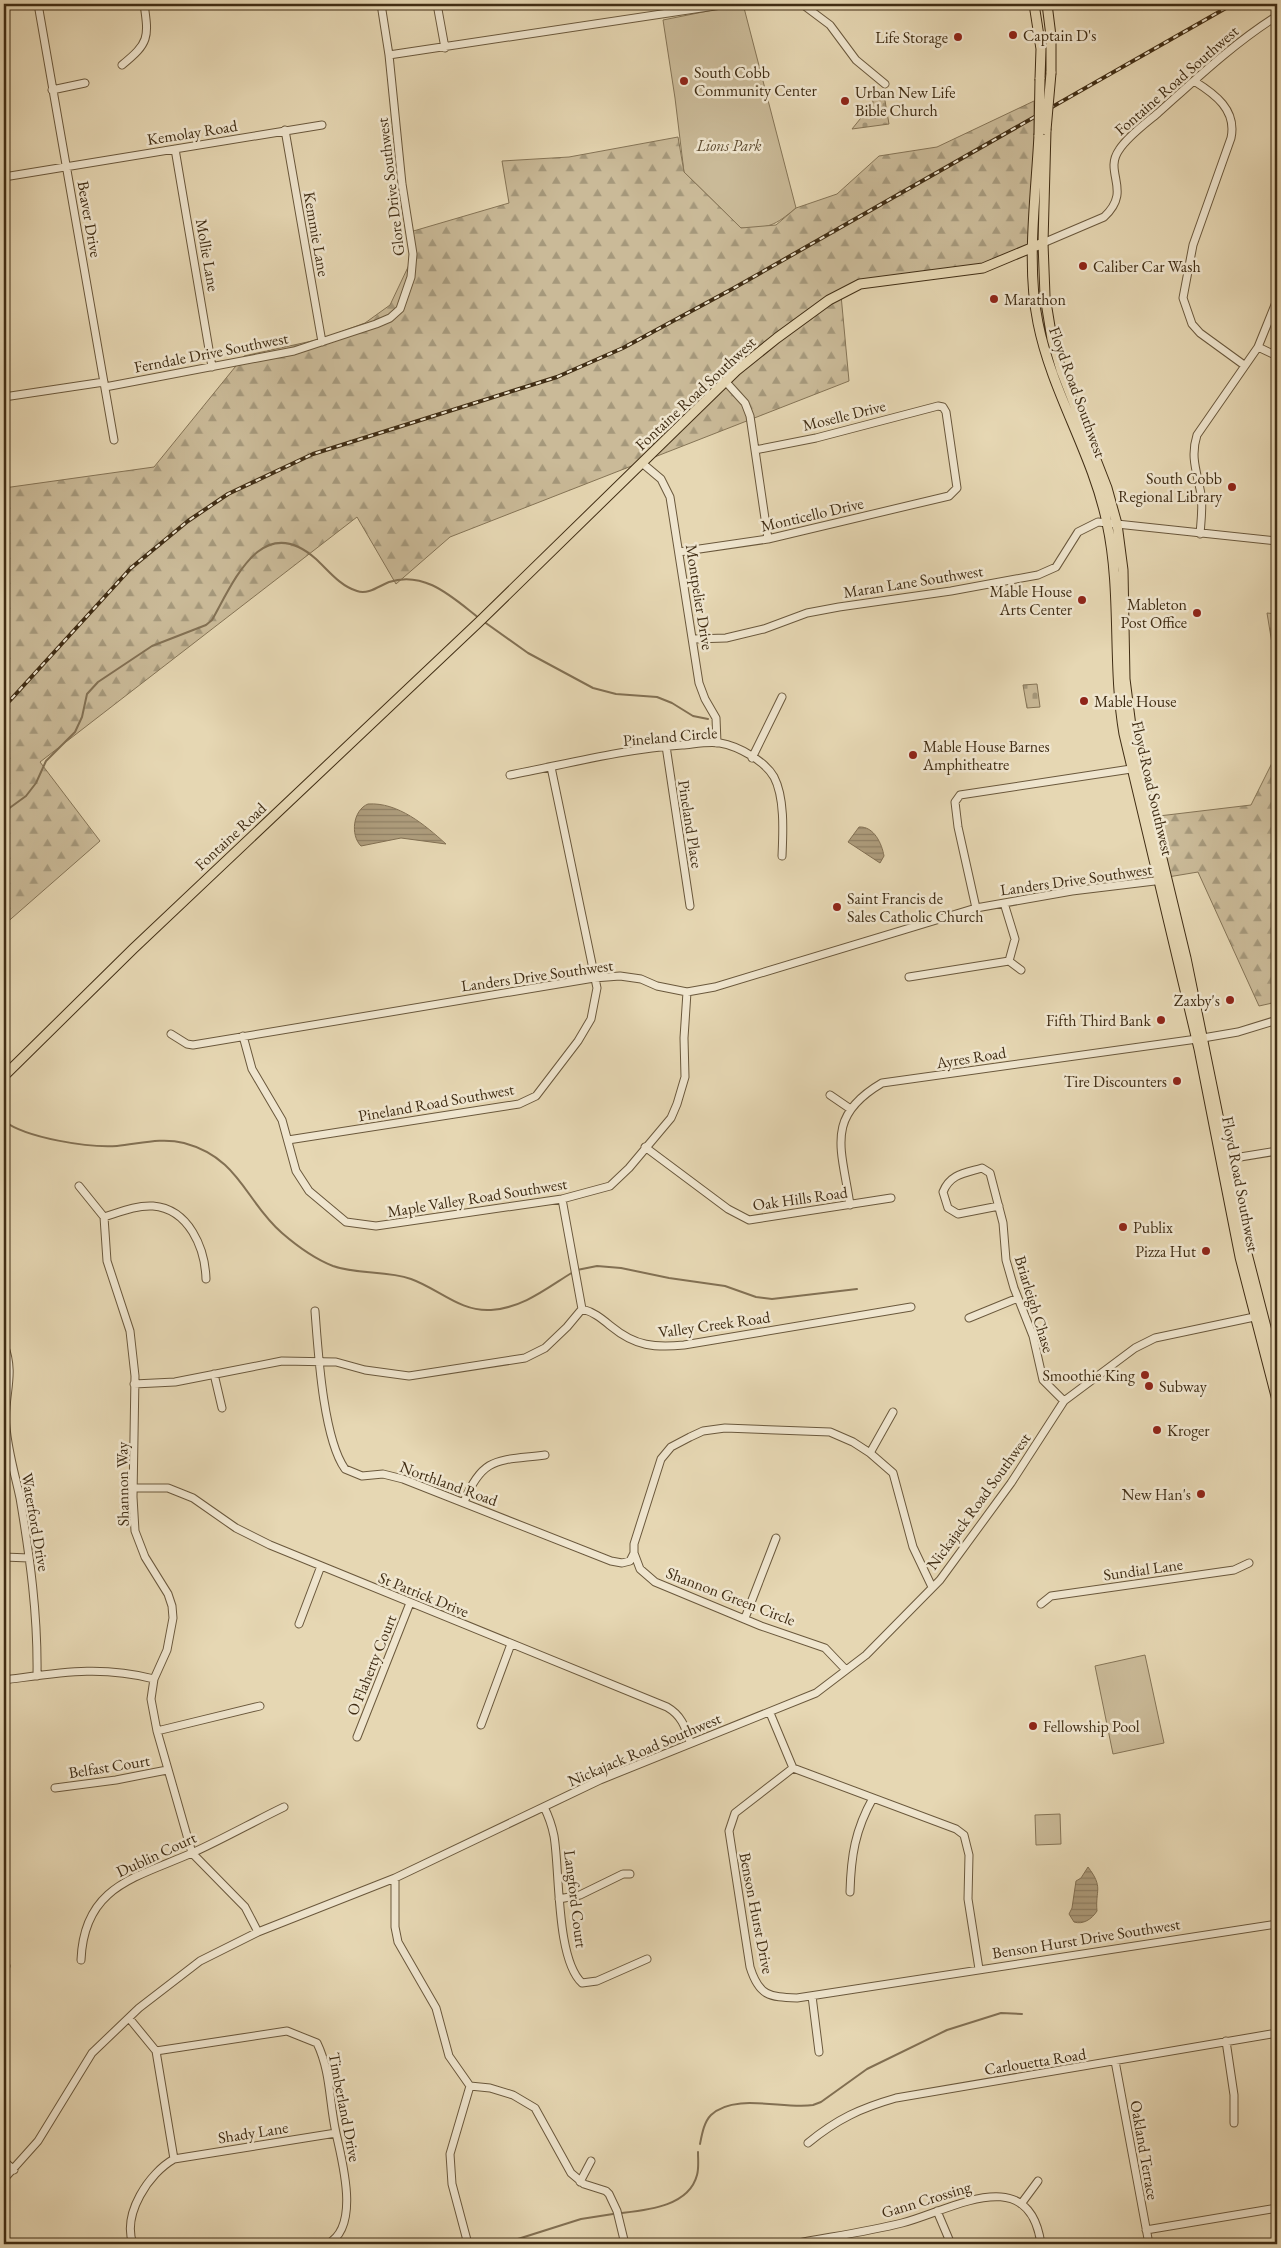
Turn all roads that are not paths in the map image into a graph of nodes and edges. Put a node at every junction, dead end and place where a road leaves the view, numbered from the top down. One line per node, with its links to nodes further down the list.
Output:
1 (38, 4): 16 (street, Beaver Drive)
2 (144, 4): 12 (street)
3 (381, 4): 11 (street, Glore Drive Southwest)
4 (437, 4): 10 (street)
5 (728, 4): 10 (street)
6 (802, 4): 15 (street)
7 (1034, 4): 19 (main road, Floyd Road Southwest, bridge)
8 (1047, 4): 19 (main road, Floyd Road Southwest, bridge)
9 (1277, 16): 13 (street, Fontaine Road Southwest)
10 (445, 48): 11 (street)
11 (389, 56): 26 (street, Glore Drive Southwest)
12 (122, 65)
13 (1194, 81): 23 (street, Fontaine Road Southwest); 29 (street)
14 (85, 83): 16 (street)
15 (885, 84)
16 (52, 90): 21 (street, Beaver Drive)
17 (322, 125): 18 (street, Kemolay Road)
18 (285, 130): 20 (street, Kemolay Road); 26 (street, Kemmie Lane)
19 (1042, 133): 23 (main road, Floyd Road Southwest); 24 (main road, Floyd Road Southwest)
20 (175, 149): 21 (street, Kemolay Road); 30 (street, Mollie Lane)
21 (66, 167): 22 (street, Kemolay Road); 32 (street, Beaver Drive)
22 (4, 177)
23 (1043, 244): 24 (main road, Fontaine Road Southwest); 38 (main road, Floyd Road Southwest)
24 (1034, 248): 31 (main road, Fontaine Road Southwest); 38 (main road, Floyd Road Southwest)
25 (1277, 300): 27 (street)
26 (322, 342): 30 (street, Ferndale Drive Southwest)
27 (1258, 347): 28 (street); 29 (street)
28 (1277, 356)
29 (1244, 365): 39 (street)
30 (212, 367): 32 (street, Ferndale Drive Southwest)
31 (726, 382): 35 (street); 36 (main road, Fontaine Road Southwest)
32 (104, 385): 33 (street, Ferndale Drive Southwest); 34 (street, Beaver Drive)
33 (4, 396)
34 (114, 440)
35 (755, 450): 37 (street, Moselle Drive); 40 (street)
36 (642, 463): 42 (street, Montpelier Drive); 43 (main road, Fontaine Road Southwest)
37 (949, 496): 40 (street, Monticello Drive)
38 (1112, 523): 39 (street); 44 (street, Maran Lane Southwest); 50 (main road, Floyd Road Southwest); 53 (main road, Floyd Road Southwest)
39 (1200, 534): 41 (street)
40 (768, 539): 42 (street, Monticello Drive)
41 (1277, 541)
42 (680, 552): 44 (street, Montpelier Drive)
43 (480, 621): 66 (main road, Fontaine Road)
44 (694, 639): 46 (street, Montpelier Drive)
45 (782, 697): 48 (street)
46 (717, 743): 47 (street, Pineland Circle); 48 (street, Pineland Circle)
47 (666, 746): 49 (street, Pineland Circle); 55 (street, Pineland Place)
48 (752, 758): 52 (street, Pineland Circle)
49 (551, 767): 51 (street, Pineland Circle); 60 (street, Pineland Road Southwest)
50 (1131, 769): 53 (main road, Floyd Road Southwest); 56 (street)
51 (510, 775)
52 (782, 856)
53 (1164, 880): 54 (street, Landers Drive Southwest); 65 (main road, Floyd Road Southwest)
54 (1004, 903): 56 (street, Landers Drive Southwest); 57 (street)
55 (690, 906)
56 (976, 908): 61 (street, Landers Drive Southwest)
57 (1009, 961): 58 (street); 59 (street)
58 (1021, 970)
59 (909, 977)
60 (594, 978): 61 (street, Landers Drive Southwest); 64 (street, Landers Drive Southwest); 69 (street, Pineland Road Southwest)
61 (687, 992): 70 (street, Maple Valley Road Southwest)
62 (1277, 1020): 65 (street, Ayres Road)
63 (171, 1034): 64 (street, Landers Drive Southwest)
64 (243, 1036): 69 (street, Maple Valley Road Southwest)
65 (1200, 1038): 68 (street, Ayres Road); 72 (main road, Floyd Road Southwest); 84 (main road, Floyd Road Southwest)
66 (4, 1076)
67 (830, 1095): 68 (street)
68 (849, 1108): 76 (street)
69 (288, 1140): 75 (street, Maple Valley Road Southwest)
70 (646, 1147): 75 (street, Maple Valley Road Southwest); 76 (street, Oak Hills Road)
71 (1277, 1151): 72 (street)
72 (1228, 1159): 84 (main road, Floyd Road Southwest)
73 (79, 1186): 78 (street)
74 (891, 1198): 76 (street, Oak Hills Road)
75 (562, 1199): 82 (street)
76 (850, 1205)
77 (999, 1206): 77 (street, Briarleigh Chase); 80 (street, Briarleigh Chase)
78 (104, 1217): 79 (street); 90 (street, Shannon Way)
79 (206, 1279)
80 (1018, 1298): 85 (street); 93 (street, Briarleigh Chase)
81 (911, 1306): 82 (street, Valley Creek Road)
82 (582, 1309): 87 (street)
83 (315, 1311): 87 (street, Northland Road)
84 (1259, 1316): 88 (main road, Floyd Road Southwest); 91 (main road, Floyd Road Southwest); 93 (street, Nickajack Road Southwest)
85 (969, 1318)
86 (4, 1345): 92 (street, Waterford Drive)
87 (319, 1361): 89 (street); 99 (street, Northland Road)
88 (1277, 1370)
89 (214, 1374): 90 (street); 94 (street)
90 (134, 1384): 98 (street, Shannon Way)
91 (1277, 1400)
92 (4, 1401): 103 (street, Waterford Drive)
93 (1064, 1401): 106 (street, Nickajack Road Southwest)
94 (222, 1408)
95 (894, 1412): 96 (street)
96 (870, 1452): 101 (street); 106 (street)
97 (545, 1455): 99 (street)
98 (135, 1488): 105 (street, St Patrick Drive); 114 (street, Shannon Way)
99 (464, 1502): 101 (street, Northland Road)
100 (776, 1538): 109 (street)
101 (634, 1552): 109 (street, Shannon Green Circle)
102 (4, 1557): 103 (street)
103 (30, 1558): 113 (street, Waterford Drive)
104 (1250, 1563): 108 (street, Sundial Lane)
105 (321, 1566): 107 (street, St Patrick Drive); 110 (street)
106 (932, 1587): 112 (street, Nickajack Road Southwest)
107 (410, 1603): 111 (street, St Patrick Drive); 120 (street, O Flaherty Court)
108 (1041, 1604)
109 (745, 1618): 112 (street, Shannon Green Circle)
110 (299, 1624)
111 (511, 1644): 118 (street); 121 (street, St Patrick Drive)
112 (846, 1670): 117 (street, Nickajack Road Southwest)
113 (37, 1676): 114 (street); 115 (street)
114 (154, 1679): 119 (street, Shannon Way)
115 (4, 1680)
116 (260, 1706): 119 (street)
117 (770, 1712): 121 (street, Nickajack Road Southwest); 122 (street)
118 (481, 1724)
119 (156, 1731): 123 (street, Shannon Way)
120 (357, 1737)
121 (690, 1742): 127 (street, Nickajack Road Southwest)
122 (793, 1768): 125 (street, Benson Hurst Drive Southwest); 138 (street, Benson Hurst Drive)
123 (167, 1770): 124 (street, Belfast Court); 128 (street, Shannon Way)
124 (56, 1788)
125 (873, 1798): 131 (street); 137 (street, Benson Hurst Drive Southwest)
126 (284, 1807): 128 (street, Dublin Court)
127 (544, 1807): 130 (street, Nickajack Road Southwest); 132 (street, Langford Court)
128 (192, 1853): 134 (street, Shannon Way); 136 (street, Dublin Court)
129 (630, 1874): 132 (street)
130 (394, 1878): 134 (street, Nickajack Road Southwest); 145 (street)
131 (850, 1892)
132 (559, 1899): 135 (street, Langford Court)
133 (1277, 1924): 137 (street, Benson Hurst Drive Southwest)
134 (258, 1932): 139 (street, Nickajack Road Southwest)
135 (647, 1959)
136 (81, 1960)
137 (979, 1969): 138 (street, Benson Hurst Drive)
138 (812, 1996): 143 (street)
139 (129, 2018): 142 (street); 152 (street, Nickajack Road Southwest)
140 (1277, 2033): 141 (street, Carlouetta Road)
141 (1226, 2041): 144 (street, Carlouetta Road); 146 (street)
142 (156, 2050): 147 (street, Timberland Drive); 149 (street)
143 (819, 2052)
144 (1115, 2061): 148 (street, Carlouetta Road); 159 (street, Oakland Terrace)
145 (470, 2086): 155 (street); 162 (street)
146 (1234, 2123)
147 (336, 2133): 149 (street, Shady Lane); 161 (street, Timberland Drive)
148 (808, 2143)
149 (174, 2159): 160 (street)
150 (4, 2161): 152 (street)
151 (591, 2162): 155 (street)
152 (14, 2170): 153 (street, Nickajack Road Southwest)
153 (4, 2179)
154 (1038, 2181): 156 (street)
155 (580, 2182): 163 (street)
156 (1021, 2204): 158 (street, Gann Crossing); 166 (street)
157 (1277, 2208): 159 (street)
158 (936, 2211): 164 (street, Gann Crossing); 165 (street)
159 (1146, 2230): 167 (street, Oakland Terrace)
160 (133, 2244)
161 (327, 2244)
162 (468, 2244)
163 (625, 2244)
164 (793, 2244)
165 (951, 2244)
166 (1041, 2244)
167 (1149, 2244)

